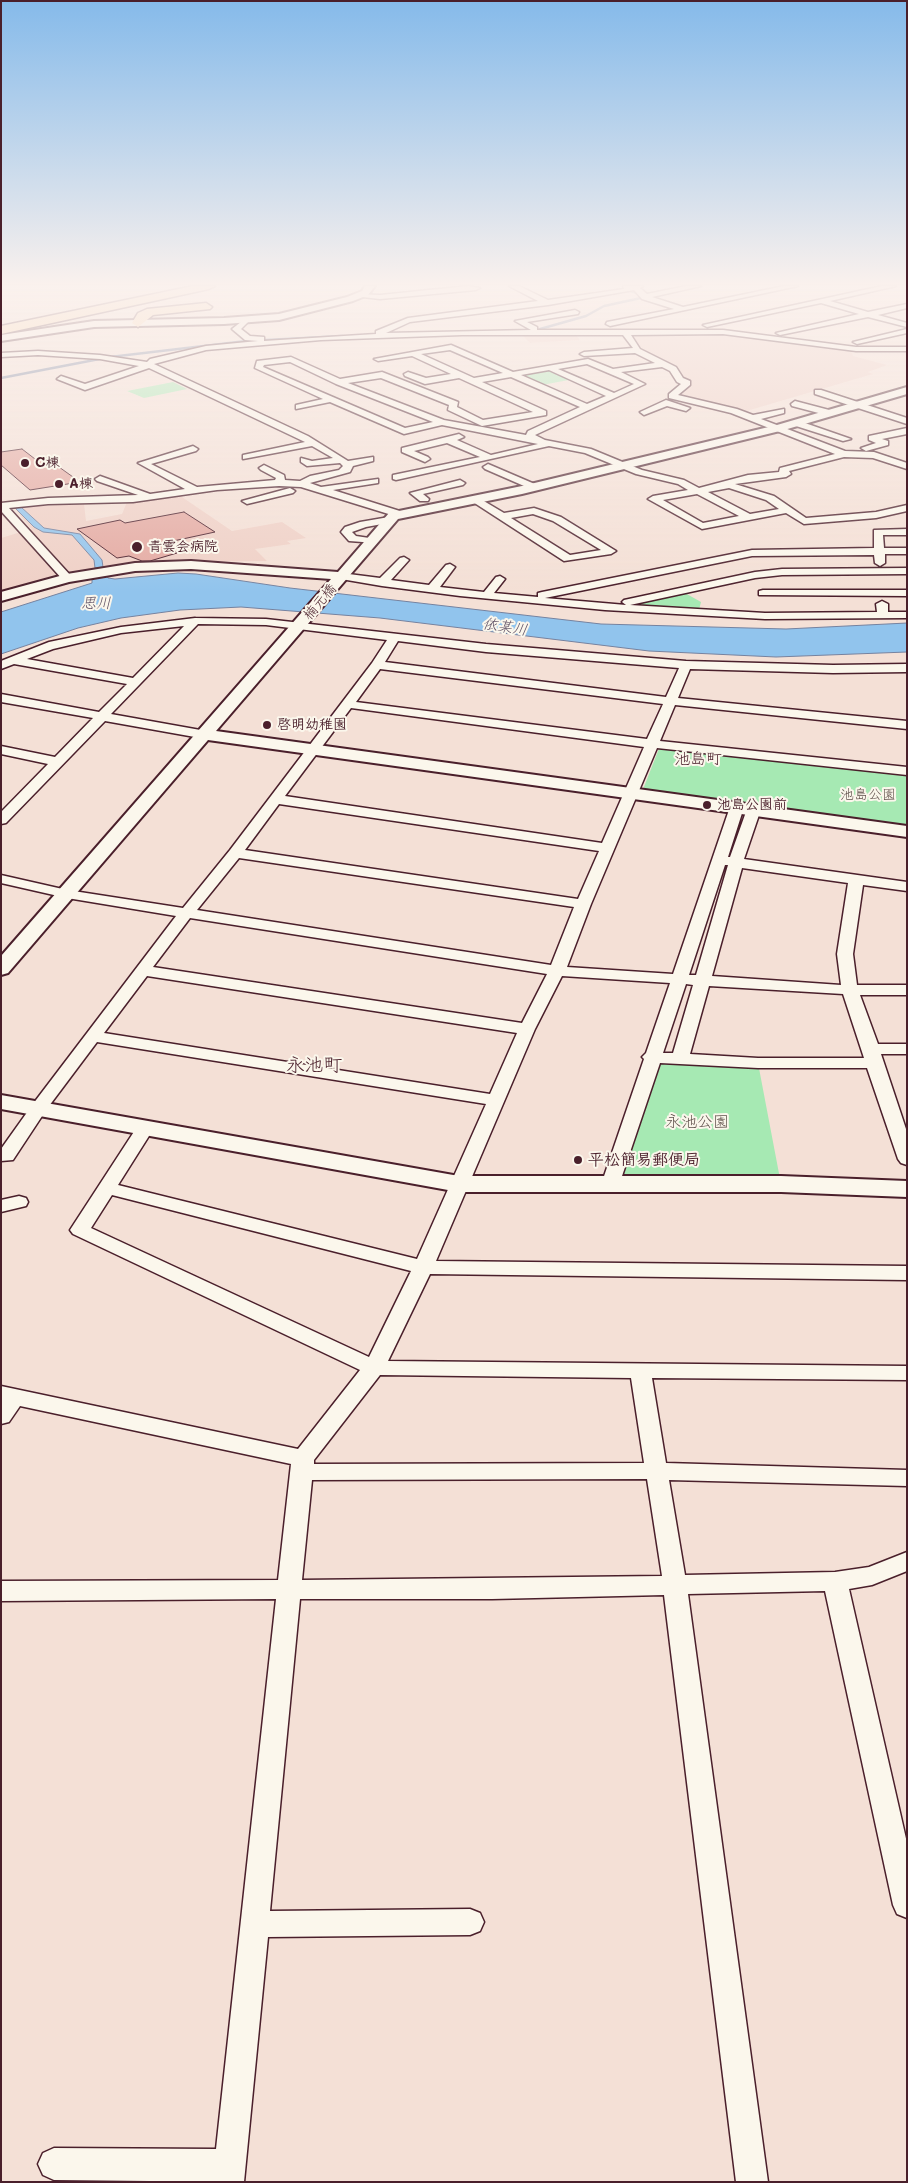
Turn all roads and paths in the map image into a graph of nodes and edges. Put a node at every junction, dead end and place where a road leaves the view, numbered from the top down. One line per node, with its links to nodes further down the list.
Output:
1 (197, 388): 38 (street)
2 (306, 388): 16 (street)
3 (357, 388): 13 (street)
4 (395, 388): 13 (street)
5 (414, 388): 25 (street)
6 (489, 388): 14 (street)
7 (542, 388): 21 (street)
8 (595, 388): 15 (street)
9 (632, 388): 15 (street)
10 (681, 388): 22 (street)
11 (907, 390): 19 (street)
12 (818, 392): 19 (street)
13 (373, 393): 16 (street); 30 (street)
14 (506, 396): 17 (street); 25 (street)
15 (614, 396): 21 (street)
16 (334, 400): 20 (street); 30 (street)
17 (486, 400)
18 (795, 404): 26 (street)
19 (858, 405): 26 (street); 29 (street)
20 (299, 406)
21 (588, 408): 28 (street)
22 (734, 411): 24 (street); 27 (street)
23 (781, 411): 27 (street)
24 (644, 412)
25 (543, 413): 28 (street)
26 (830, 413): 31 (street)
27 (753, 418): 32 (street)
28 (558, 420): 37 (street)
29 (907, 421)
30 (442, 422): 33 (street)
31 (796, 424): 32 (street); 35 (street)
32 (780, 428): 41 (street); 49 (street)
33 (487, 431): 36 (street); 37 (street)
34 (907, 431): 43 (street)
35 (846, 439)
36 (448, 440): 45 (street); 48 (street)
37 (535, 440): 39 (street)
38 (314, 443): 42 (street); 47 (street)
39 (550, 444): 48 (street); 49 (street)
40 (193, 449): 62 (street)
41 (844, 454): 43 (street); 58 (street)
42 (246, 457)
43 (883, 457): 50 (street)
44 (370, 459): 47 (street)
45 (426, 459)
46 (304, 460): 47 (street)
47 (345, 462): 60 (street)
48 (489, 462): 52 (street); 61 (street)
49 (623, 465): 61 (street); 63 (street)
50 (907, 466)
51 (264, 468): 56 (street)
52 (396, 477)
53 (704, 478): 58 (street)
54 (100, 479): 64 (street)
55 (375, 481): 60 (street)
56 (279, 483): 60 (street); 62 (street)
57 (460, 483): 59 (street)
58 (730, 485): 63 (street); 70 (street)
59 (444, 486): 65 (street); 66 (street)
60 (311, 487): 67 (street); 72 (street)
61 (534, 487): 66 (street)
62 (195, 490): 64 (street)
63 (695, 491): 73 (street); 73 (street)
64 (152, 497): 68 (street)
65 (424, 499)
66 (474, 500): 71 (street); 72 (street)
67 (247, 501)
68 (2, 506): 84 (street)
69 (907, 508): 70 (street)
70 (786, 510): 73 (street)
71 (504, 516): 71 (street)
72 (394, 517): 75 (street, 楠元橋); 75 (street)
73 (748, 517)
74 (907, 532): 77 (street)
75 (372, 541): 85 (street, 楠元橋)
76 (907, 551): 77 (street)
77 (879, 552): 78 (street); 81 (street)
78 (726, 558): 83 (street); 94 (street)
79 (404, 560): 87 (street)
80 (450, 567): 88 (street)
81 (881, 571): 82 (street); 83 (street); 90 (street)
82 (907, 571)
83 (755, 575): 89 (street); 95 (street)
84 (67, 578): 85 (street); 93 (street)
85 (340, 578): 87 (street); 100 (street, 楠元橋)
86 (500, 579): 92 (street)
87 (382, 583): 88 (street)
88 (432, 589): 92 (street)
89 (763, 593): 90 (street); 98 (street)
90 (882, 593): 91 (street); 96 (street)
91 (907, 593)
92 (487, 595): 94 (street)
93 (1, 597)
94 (524, 599): 95 (street)
95 (605, 607): 98 (street)
96 (883, 615): 97 (street); 98 (street)
97 (907, 615)
98 (765, 616)
99 (195, 621): 100 (street); 102 (street); 106 (street)
100 (300, 625): 101 (street); 112 (street, 楠元橋)
101 (395, 637): 103 (street); 104 (street)
102 (6, 663): 106 (street)
103 (377, 665): 108 (street); 109 (street)
104 (686, 665): 105 (street); 108 (street)
105 (907, 668)
106 (137, 682): 110 (street)
107 (1, 698): 110 (street)
108 (671, 701): 111 (street); 113 (street)
109 (346, 704): 113 (street); 114 (street)
110 (104, 717): 112 (street); 116 (street)
111 (907, 725)
112 (206, 735): 114 (street); 130 (street, 楠元橋)
113 (653, 744): 117 (street); 118 (street)
114 (313, 748): 118 (street); 119 (street)
115 (1, 750): 116 (street)
116 (58, 762): 121 (street)
117 (907, 771)
118 (631, 794): 120 (street); 123 (street)
119 (275, 800): 123 (street); 124 (street)
120 (745, 808): 122 (street); 125 (street); 126 (street)
121 (4, 815)
122 (907, 832)
123 (608, 848): 131 (street)
124 (235, 853): 131 (street); 132 (street)
125 (720, 860): 126 (street); 136 (street)
126 (736, 862): 128 (street); 137 (street)
127 (1, 879): 130 (street)
128 (856, 880): 129 (street); 138 (street)
129 (907, 887)
130 (68, 894): 132 (street); 133 (street, 楠元橋)
131 (582, 904): 134 (street)
132 (187, 912): 134 (street); 135 (street)
133 (1, 969)
134 (557, 970): 136 (street); 140 (street)
135 (144, 971): 140 (street); 141 (street)
136 (680, 977): 137 (street); 144 (street)
137 (703, 980): 138 (street); 145 (street)
138 (850, 990): 139 (street); 143 (street)
139 (907, 990)
140 (527, 1028): 146 (street)
141 (95, 1036): 146 (street); 148 (street)
142 (907, 1049): 143 (street)
143 (873, 1056): 145 (street); 149 (street)
144 (651, 1057): 145 (street); 154 (street)
145 (680, 1060)
146 (496, 1100): 153 (street)
147 (1, 1102): 148 (street)
148 (39, 1108): 150 (street); 151 (street)
149 (900, 1114): 152 (street)
150 (145, 1128): 153 (street); 155 (street)
151 (1, 1155)
152 (907, 1159)
153 (459, 1184): 154 (street); 157 (street)
154 (610, 1184): 156 (street)
155 (106, 1188): 157 (street); 159 (street)
156 (907, 1189)
157 (423, 1267): 158 (street); 159 (street)
158 (907, 1273)
159 (374, 1368): 160 (street); 164 (street)
160 (640, 1369): 161 (street); 165 (street)
161 (907, 1373)
162 (8, 1396): 163 (street); 164 (street)
163 (1, 1416)
164 (303, 1465): 165 (street); 171 (street)
165 (655, 1471): 166 (street); 169 (street)
166 (907, 1478)
167 (907, 1561): 168 (street)
168 (835, 1581): 169 (street); 172 (street)
169 (675, 1585): 171 (street); 177 (street)
170 (1, 1591): 171 (street)
171 (288, 1591): 174 (street)
172 (907, 1905)
173 (470, 1922): 174 (street)
174 (254, 1924): 176 (street)
175 (54, 2164): 176 (street)
176 (229, 2173)
177 (752, 2182)

